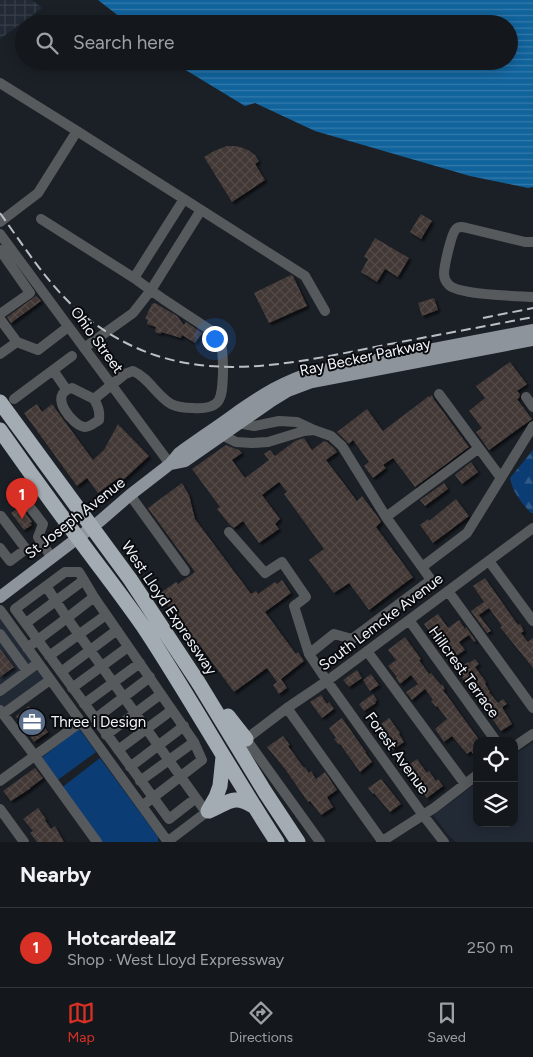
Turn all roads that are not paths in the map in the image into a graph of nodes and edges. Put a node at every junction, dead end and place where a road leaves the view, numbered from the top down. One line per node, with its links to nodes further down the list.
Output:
1 (0, 83): 2 (street)
2 (77, 131): 3 (street); 6 (street)
3 (184, 199): 4 (street); 10 (street)
4 (201, 210): 11 (street); 13 (street)
5 (41, 218): 10 (street)
6 (0, 222)
7 (0, 234): 9 (street, Ohio Street)
8 (533, 242): 12 (street)
9 (6, 254): 14 (street); 16 (street, Ohio Street)
10 (134, 278): 11 (street)
11 (151, 290): 20 (street); 24 (street)
12 (533, 297)
13 (325, 311)
14 (0, 314)
15 (0, 318): 19 (street)
16 (68, 327): 19 (street); 20 (street, Ohio Street)
17 (533, 330): 37 (main road, Ray Becker Parkway)
18 (533, 340): 31 (main road, Ray Becker Parkway)
19 (17, 342): 21 (street)
20 (84, 348): 24 (street, Ohio Street)
21 (0, 354)
22 (72, 356): 23 (street)
23 (53, 370): 25 (street); 29 (street)
24 (111, 385): 28 (street); 37 (street, Ohio Street)
25 (66, 389): 28 (street); 28 (street)
26 (440, 394): 36 (street)
27 (526, 397): 30 (street)
28 (94, 399)
29 (7, 400): 43 (highway, West Lloyd Expressway)
30 (533, 407)
31 (238, 423): 34 (street); 35 (main road, Ray Becker Parkway)
32 (533, 426): 39 (street)
33 (0, 430): 38 (highway)
34 (314, 430): 35 (street); 42 (street)
35 (222, 435): 37 (main road, Ray Becker Parkway)
36 (479, 448): 39 (street); 42 (street)
37 (170, 464): 40 (main road, St Joseph Avenue)
38 (34, 478): 46 (highway); 48 (street)
39 (501, 478): 50 (street)
40 (130, 495): 43 (main road, St Joseph Avenue); 51 (street)
41 (0, 516): 47 (street)
42 (386, 517): 50 (street)
43 (92, 528): 46 (main road, St Joseph Avenue); 84 (highway, West Lloyd Expressway)
44 (229, 532): 73 (street, Forest Avenue)
45 (531, 533): 49 (street, South Lemcke Avenue)
46 (78, 538): 48 (main road, St Joseph Avenue); 108 (highway)
47 (0, 548)
48 (52, 558): 55 (main road, St Joseph Avenue)
49 (490, 561): 54 (street, South Lemcke Avenue); 62 (street)
50 (422, 567): 73 (street)
51 (185, 571)
52 (84, 580): 53 (street); 56 (street); 57 (street)
53 (46, 586): 57 (street); 64 (street)
54 (448, 591): 61 (street, South Lemcke Avenue); 91 (street)
55 (2, 592)
56 (94, 597): 59 (street); 60 (street)
57 (56, 601): 60 (street); 64 (street)
58 (0, 610): 63 (street)
59 (106, 614): 65 (street); 67 (street)
60 (67, 618): 67 (street); 68 (street)
61 (409, 620): 72 (street, South Lemcke Avenue); 101 (street, Hillcrest Terrace)
62 (533, 621)
63 (3, 622): 70 (street)
64 (26, 623): 68 (street)
65 (117, 630): 69 (street); 71 (street)
66 (0, 634): 78 (street)
67 (79, 634): 71 (street); 74 (street)
68 (38, 640): 70 (street); 74 (street)
69 (128, 646): 76 (street); 77 (street)
70 (27, 648): 75 (street)
71 (90, 650): 77 (street); 79 (street)
72 (367, 651): 82 (street, South Lemcke Avenue); 115 (street)
73 (309, 654): 82 (street, Forest Avenue)
74 (49, 656): 79 (street)
75 (38, 663): 78 (street); 81 (street)
76 (140, 663): 80 (street); 83 (street)
77 (101, 666): 83 (street); 85 (street)
78 (27, 671): 86 (street)
79 (61, 672): 85 (street)
80 (150, 678): 87 (street); 88 (street)
81 (50, 680): 93 (street); 96 (street)
82 (327, 681): 90 (street, South Lemcke Avenue); 122 (street, Forest Avenue)
83 (113, 682): 88 (street); 89 (street)
84 (198, 682): 102 (highway); 127 (highway, West Lloyd Expressway)
85 (72, 688): 89 (street)
86 (0, 691)
87 (161, 694): 92 (street); 94 (street)
88 (124, 697): 94 (street); 95 (street)
89 (84, 704): 95 (street)
90 (287, 708): 102 (street, South Lemcke Avenue); 129 (street)
91 (533, 708)
92 (172, 710): 97 (street); 98 (street)
93 (1, 712): 107 (street)
94 (135, 713): 98 (street); 100 (street)
95 (95, 719): 100 (street)
96 (80, 722): 107 (street); 118 (street)
97 (184, 726): 103 (street); 105 (street)
98 (146, 728): 105 (street); 106 (street)
99 (533, 734): 104 (street)
100 (106, 735): 106 (street)
101 (493, 737)
102 (246, 738): 128 (street)
103 (194, 742): 109 (street); 111 (street)
104 (518, 744)
105 (158, 746): 109 (street); 110 (street)
106 (118, 750): 110 (street)
107 (35, 756): 113 (street); 124 (street)
108 (223, 757): 119 (highway); 121 (highway)
109 (169, 760): 111 (street); 114 (street)
110 (130, 767): 114 (street)
111 (181, 777): 116 (street); 117 (street)
112 (473, 778): 115 (street)
113 (0, 781)
114 (140, 782): 117 (street)
115 (465, 784): 122 (street)
116 (196, 798): 117 (street); 121 (street)
117 (153, 799): 118 (street)
118 (142, 806): 125 (street)
119 (253, 806): 121 (highway); 126 (highway)
120 (0, 809): 123 (street)
121 (207, 812): 125 (street)
122 (423, 815): 129 (street); 130 (street, Forest Avenue)
123 (24, 842)
124 (97, 842)
125 (167, 842)
126 (277, 842)
127 (298, 842)
128 (320, 842)
129 (382, 842)
130 (444, 842)

